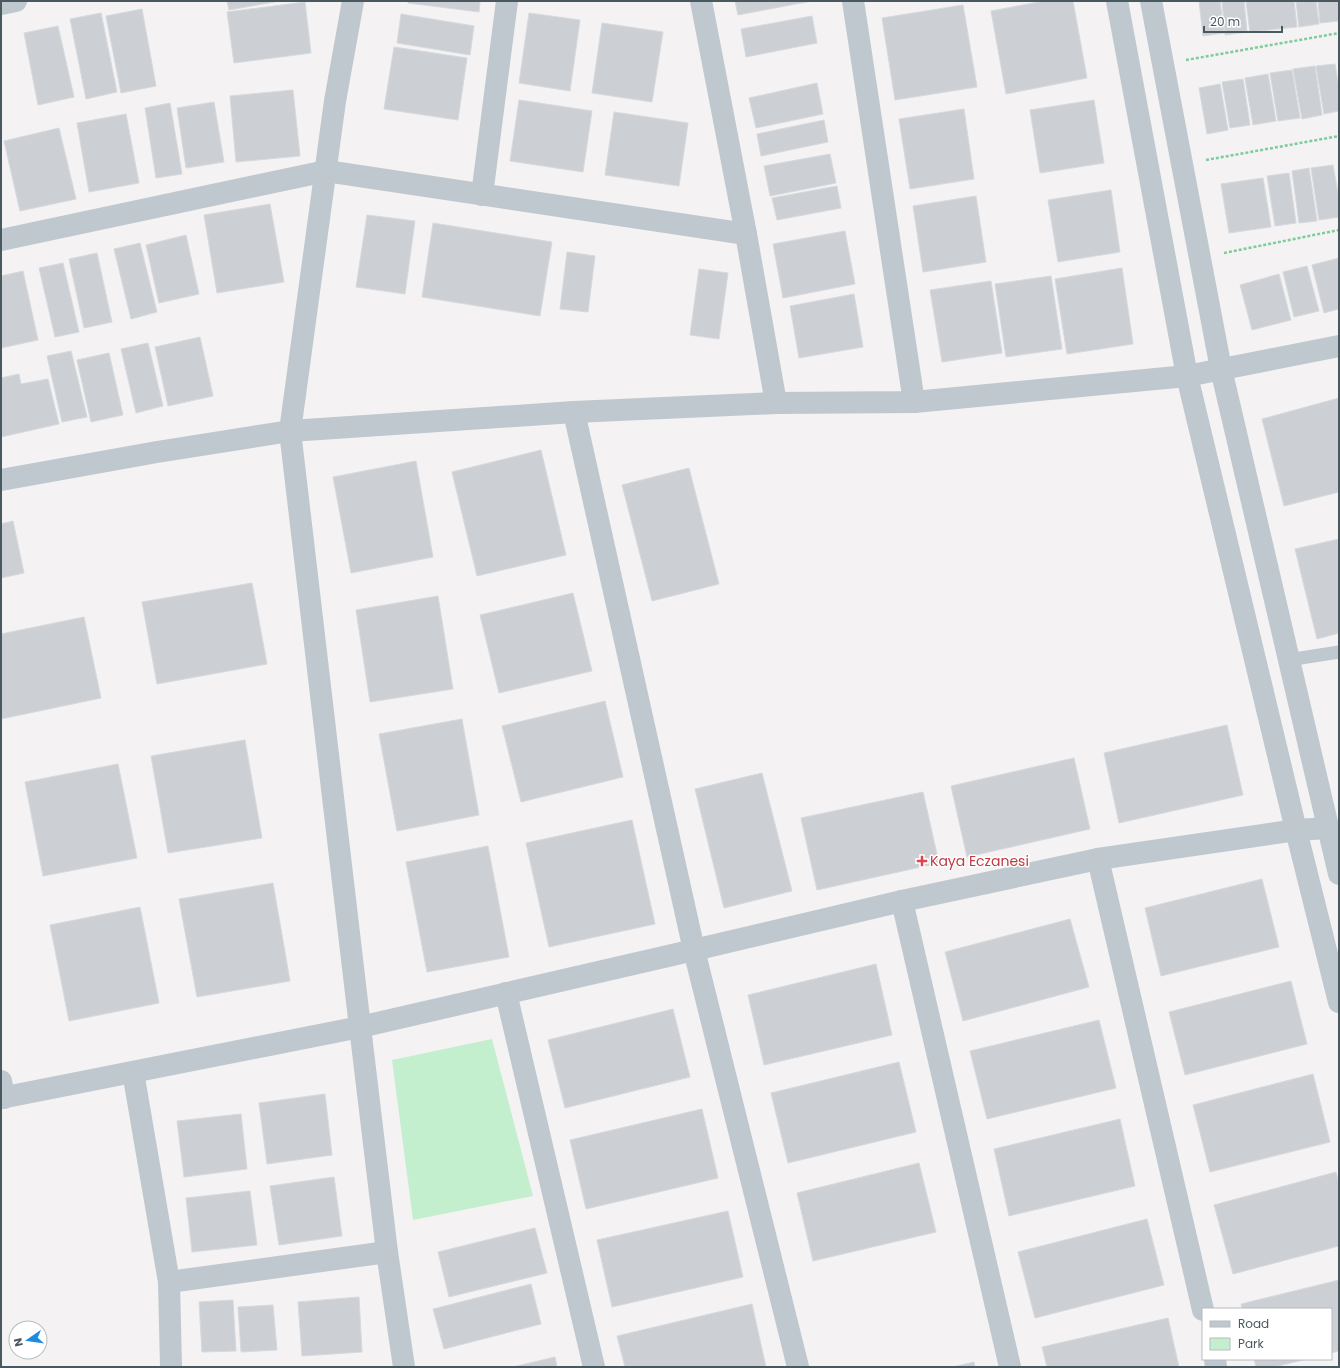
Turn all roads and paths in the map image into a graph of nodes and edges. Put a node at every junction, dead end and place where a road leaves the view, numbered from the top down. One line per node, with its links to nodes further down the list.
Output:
1 (16, 1): 8 (street)
2 (353, 1): 13 (street)
3 (508, 1): 14 (street)
4 (701, 1): 16 (street)
5 (853, 1): 22 (street)
6 (1117, 1): 21 (street)
7 (1151, 1): 10 (street)
8 (1, 4)
9 (1339, 33): 10 (path)
10 (1163, 64): 12 (street)
11 (1339, 136): 12 (path)
12 (1182, 164): 18 (street)
13 (326, 171): 14 (street); 17 (street); 25 (street)
14 (482, 195): 16 (street)
15 (1339, 230): 18 (path)
16 (746, 234): 23 (street)
17 (1, 240)
18 (1200, 258): 20 (street)
19 (1339, 346): 20 (street)
20 (1221, 369): 21 (street); 28 (street)
21 (1187, 376): 22 (street); 30 (street)
22 (914, 402): 23 (street)
23 (776, 404): 24 (street)
24 (574, 412): 25 (street); 34 (street)
25 (290, 430): 26 (street); 37 (street)
26 (1, 480)
27 (1339, 652): 28 (lane)
28 (1288, 660): 29 (street)
29 (1334, 828): 30 (street); 32 (street)
30 (1296, 830): 31 (street); 36 (street)
31 (1098, 859): 33 (street); 42 (street)
32 (1339, 874)
33 (902, 901): 34 (street); 47 (street)
34 (694, 950): 35 (street); 46 (street)
35 (506, 993): 37 (street); 45 (street)
36 (1339, 1002)
37 (360, 1027): 38 (street); 40 (street)
38 (133, 1072): 39 (street); 41 (street)
39 (2, 1092)
40 (387, 1252): 41 (street); 44 (street)
41 (168, 1282): 43 (street)
42 (1203, 1308)
43 (171, 1367)
44 (404, 1367)
45 (594, 1367)
46 (798, 1367)
47 (1010, 1367)

